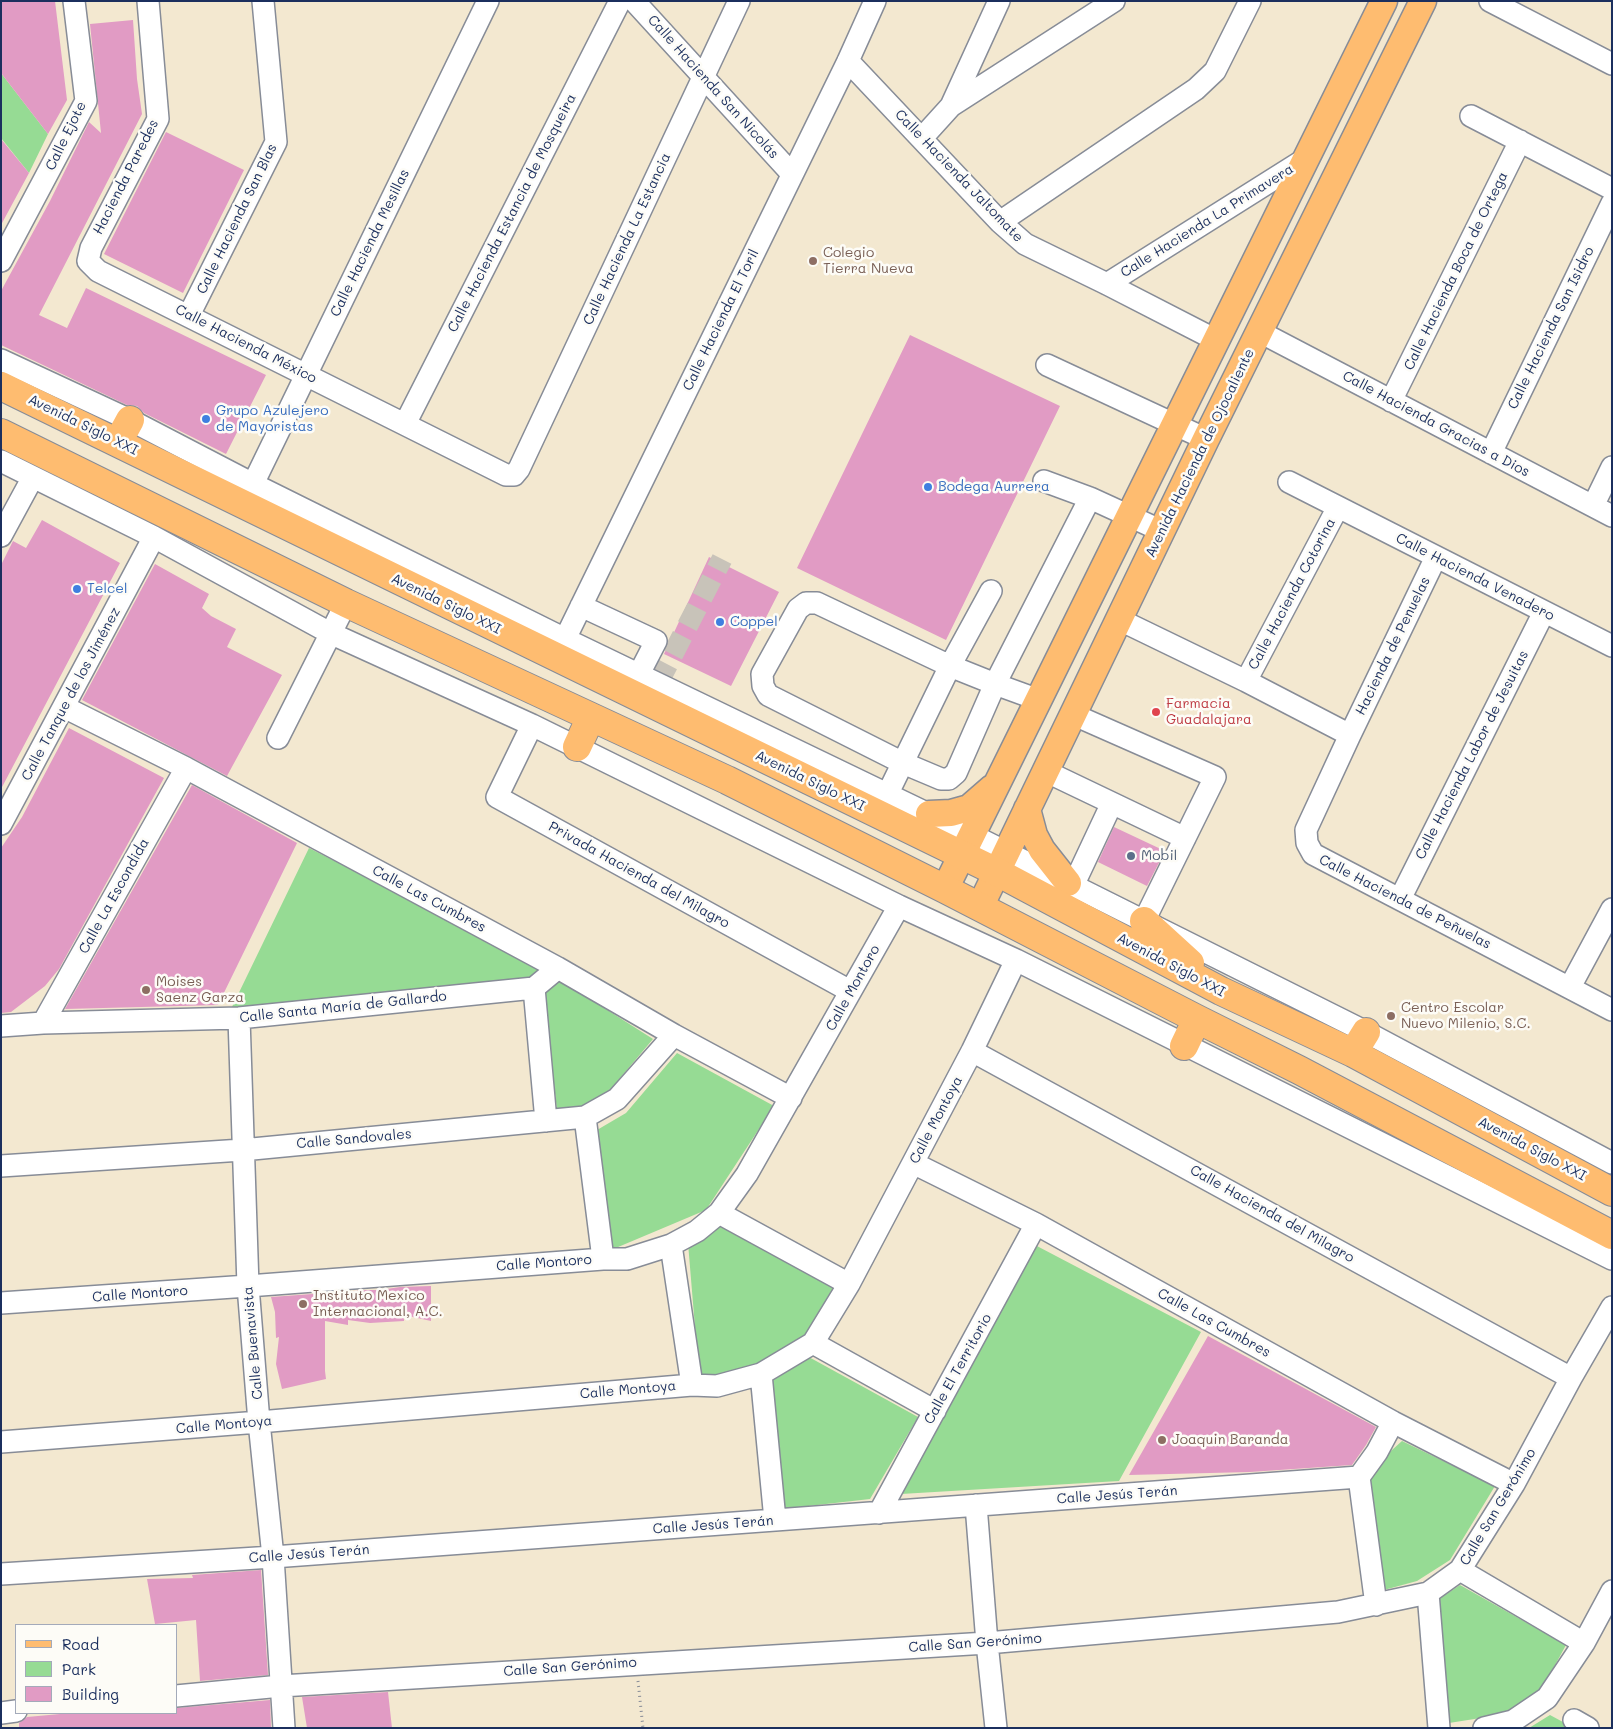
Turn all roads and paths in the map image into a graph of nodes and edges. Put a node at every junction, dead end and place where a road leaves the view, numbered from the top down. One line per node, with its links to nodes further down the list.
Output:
1 (74, 1): 27 (street, Calle Ejote)
2 (148, 1): 28 (street, Hacienda Paredes)
3 (264, 1): 30 (street, Calle Hacienda San Blas)
4 (488, 1): 35 (street, Calle Hacienda Mesillas)
5 (620, 1): 38 (street, Calle Hacienda Estancia de Mosqueira)
6 (634, 1): 17 (street, Calle Hacienda San Nicolás)
7 (739, 1): 17 (street, Calle Hacienda La Estancia)
8 (875, 1): 15 (street, Calle Hacienda El Toril)
9 (999, 1): 18 (street)
10 (1114, 1): 18 (street)
11 (1250, 1): 26 (street)
12 (1384, 1): 22 (main road)
13 (1423, 1): 31 (main road, Avenida Hacienda de Ojocaliente)
14 (1490, 1): 16 (street)
15 (848, 61): 20 (street, Calle Hacienda Jaltomate); 23 (street, Calle Hacienda El Toril)
16 (1612, 64)
17 (704, 76): 23 (street, Calle Hacienda San Nicolás); 46 (street, Calle Hacienda La Estancia)
18 (952, 106): 20 (street)
19 (1471, 116): 21 (street)
20 (922, 138): 26 (street, Calle Hacienda Jaltomate)
21 (1520, 141): 24 (street); 37 (street, Calle Hacienda Boca de Ortega)
22 (1307, 158): 29 (street, Calle Hacienda La Primavera); 32 (main road)
23 (792, 174): 62 (street, Calle Hacienda El Toril)
24 (1612, 189)
25 (1612, 203): 43 (street, Calle Hacienda San Isidro)
26 (1000, 222): 29 (street, Calle Hacienda Jaltomate)
27 (1, 261)
28 (88, 261): 30 (street, Calle Hacienda México)
29 (1107, 284): 32 (street, Calle Hacienda Jaltomate)
30 (190, 315): 35 (street, Calle Hacienda México)
31 (1260, 332): 37 (street, Calle Hacienda Gracias a Dios); 42 (main road, Avenida Hacienda de Ojocaliente)
32 (1216, 340): 39 (main road)
33 (1, 360): 40 (street, Avenida Siglo XXI)
34 (1047, 364): 39 (street)
35 (306, 374): 38 (street, Calle Hacienda México); 50 (street, Calle Hacienda Mesillas)
36 (1, 386): 40 (highway, Avenida Siglo XXI)
37 (1391, 401): 43 (street, Calle Hacienda Gracias a Dios)
38 (405, 424): 46 (street, Calle Hacienda México)
39 (1175, 424): 42 (street); 54 (main road)
40 (124, 431): 50 (street, Avenida Siglo XXI); 90 (highway, Avenida Siglo XXI)
41 (1, 433): 61 (highway)
42 (1206, 439): 56 (main road, Avenida Hacienda de Ojocaliente)
43 (1491, 453): 52 (street, Calle Hacienda Gracias a Dios)
44 (1, 461): 47 (street)
45 (1612, 467): 52 (street)
46 (514, 475)
47 (33, 477): 57 (street); 58 (street)
48 (1044, 481): 51 (street)
49 (1289, 482): 53 (street, Calle Hacienda Venadero)
50 (253, 484): 66 (street, Avenida Siglo XXI)
51 (1090, 498): 54 (street); 71 (street)
52 (1593, 506): 55 (street, Calle Hacienda Gracias a Dios)
53 (1338, 507): 59 (street, Calle Hacienda Venadero); 70 (street, Calle Hacienda Cotorina)
54 (1130, 516): 56 (street); 72 (main road)
55 (1612, 516)
56 (1162, 531): 64 (main road, Avenida Hacienda de Ojocaliente)
57 (1, 536)
58 (154, 537): 65 (street); 73 (street, Calle Tanque de los Jiménez)
59 (1436, 557): 63 (street, Calle Hacienda Venadero); 77 (street, Hacienda de Penuelas)
60 (991, 591): 68 (street)
61 (346, 603): 65 (street); 75 (highway)
62 (582, 606): 66 (street, Calle Hacienda El Toril); 69 (street)
63 (1544, 612): 67 (street, Calle Hacienda Venadero); 94 (street, Calle Hacienda Labor de Jesuitas)
64 (1118, 619): 70 (street); 74 (main road, Avenida Hacienda de Ojocaliente)
65 (330, 633): 76 (street); 78 (street)
66 (565, 639): 69 (street, Avenida Siglo XXI)
67 (1612, 646)
68 (950, 666): 71 (street); 80 (street); 80 (street)
69 (639, 674): 84 (street, Avenida Siglo XXI)
70 (1246, 681): 77 (street)
71 (995, 684): 72 (street); 80 (street)
72 (1039, 700): 83 (main road)
73 (64, 707): 81 (street, Calle Las Cumbres); 88 (street, Calle Tanque de los Jiménez)
74 (1072, 714): 82 (main road, Avenida Hacienda de Ojocaliente); 89 (street)
75 (591, 716): 79 (highway); 93 (highway)
76 (532, 725): 79 (street); 103 (street, Privada Hacienda del Milagro)
77 (1350, 735): 94 (street, Calle Hacienda de Peñuelas)
78 (278, 738)
79 (577, 747): 95 (street)
80 (903, 763): 84 (street)
81 (186, 768): 100 (street, Calle Las Cumbres); 108 (street, Calle La Escondida)
82 (1045, 771): 85 (street); 86 (main road, Avenida Hacienda de Ojocaliente)
83 (1000, 781): 87 (main road); 90 (main road)
84 (888, 793): 87 (street, Avenida Siglo XXI)
85 (1112, 803): 89 (street); 92 (street)
86 (1027, 809): 91 (main road, Avenida Hacienda de Ojocaliente); 92 (main road)
87 (929, 814): 90 (street, Avenida Siglo XXI)
88 (1, 824)
89 (1186, 838): 98 (street)
90 (967, 845): 91 (highway, Avenida Siglo XXI); 93 (main road)
91 (1001, 862): 92 (street, Avenida Siglo XXI); 96 (main road, Avenida Hacienda de Ojocaliente); 104 (highway, Avenida Siglo XXI)
92 (1070, 884): 98 (street, Avenida Siglo XXI)
93 (945, 889): 96 (highway)
94 (1400, 899): 102 (street, Calle Hacienda de Peñuelas)
95 (899, 906): 99 (street); 103 (street, Calle Montoro)
96 (980, 907): 107 (highway)
97 (1612, 909): 102 (street)
98 (1144, 921): 104 (highway); 111 (street, Avenida Siglo XXI)
99 (1016, 960): 112 (street); 113 (street, Calle Montoya)
100 (558, 968): 101 (street); 110 (street, Calle Las Cumbres)
101 (534, 988): 106 (street, Calle Santa María de Gallardo); 116 (street)
102 (1570, 988): 105 (street, Calle Hacienda de Peñuelas)
103 (850, 991): 114 (street, Calle Montoro)
104 (1221, 991): 111 (highway, Avenida Siglo XXI)
105 (1612, 1010)
106 (239, 1018): 108 (street, Calle Santa María de Gallardo); 117 (street, Calle Buenavista)
107 (1197, 1019): 112 (highway); 122 (highway)
108 (43, 1023): 109 (street, Calle Santa María de Gallardo)
109 (1, 1026)
110 (674, 1035): 114 (street, Calle Las Cumbres); 115 (street, Calle Sandovales)
111 (1359, 1043): 118 (street, Avenida Siglo XXI); 121 (highway, Avenida Siglo XXI)
112 (1184, 1046): 122 (street)
113 (972, 1051): 119 (street, Calle Montoya); 135 (street, Calle Hacienda del Milagro)
114 (791, 1098): 123 (street, Calle Montoro)
115 (585, 1117): 116 (street, Calle Sandovales); 127 (street)
116 (546, 1121): 117 (street, Calle Sandovales)
117 (242, 1150): 120 (street, Calle Sandovales); 130 (street, Calle Buenavista)
118 (1612, 1162)
119 (913, 1163): 124 (street, Calle Las Cumbres); 129 (street, Calle Montoya)
120 (1, 1166)
121 (1612, 1192)
122 (1530, 1205): 125 (highway); 128 (street)
123 (719, 1213): 126 (street, Calle Montoro); 129 (street)
124 (1036, 1224): 137 (street, Calle El Territorio); 139 (street, Calle Las Cumbres)
125 (1612, 1235)
126 (671, 1245): 127 (street, Calle Montoro); 136 (street)
127 (603, 1259): 130 (street, Calle Montoro)
128 (1612, 1259)
129 (849, 1284): 133 (street, Calle Montoya)
130 (248, 1286): 131 (street, Calle Montoro); 138 (street, Calle Buenavista)
131 (1, 1303)
132 (1612, 1307): 135 (street, Calle San Gerónimo)
133 (813, 1342): 134 (street, Calle Montoya); 137 (street)
134 (761, 1374): 136 (street, Calle Montoya); 145 (street)
135 (1571, 1378): 142 (street, Calle San Gerónimo)
136 (692, 1385): 138 (street, Calle Montoya)
137 (935, 1411): 144 (street, Calle El Territorio)
138 (259, 1422): 140 (street, Calle Montoya); 146 (street, Calle Buenavista)
139 (1393, 1422): 141 (street); 142 (street, Calle Las Cumbres)
140 (1, 1442)
141 (1359, 1477): 143 (street, Calle Jesús Terán); 151 (street)
142 (1514, 1484): 147 (street, Calle San Gerónimo)
143 (976, 1505): 144 (street, Calle Jesús Terán); 152 (street)
144 (879, 1512): 145 (street, Calle Jesús Terán)
145 (775, 1520): 146 (street, Calle Jesús Terán)
146 (273, 1557): 148 (street, Calle Jesús Terán); 155 (street, Calle Buenavista)
147 (1460, 1570): 150 (street, Calle San Gerónimo); 153 (street)
148 (1, 1574)
149 (1612, 1592): 153 (street)
150 (1428, 1593): 151 (street, Calle San Gerónimo); 163 (street)
151 (1376, 1605): 152 (street, Calle San Gerónimo)
152 (987, 1643): 154 (street, Calle San Gerónimo); 162 (street)
153 (1584, 1643): 159 (street)
154 (636, 1663): 155 (street, Calle San Gerónimo); 161 (path)
155 (281, 1686): 156 (street, Calle San Gerónimo); 160 (street, Calle Buenavista)
156 (178, 1696)
157 (15, 1711): 158 (street)
158 (1, 1712)
159 (1514, 1724): 164 (street)
160 (284, 1728)
161 (642, 1728)
162 (996, 1728)
163 (1439, 1728)
164 (1484, 1728)

